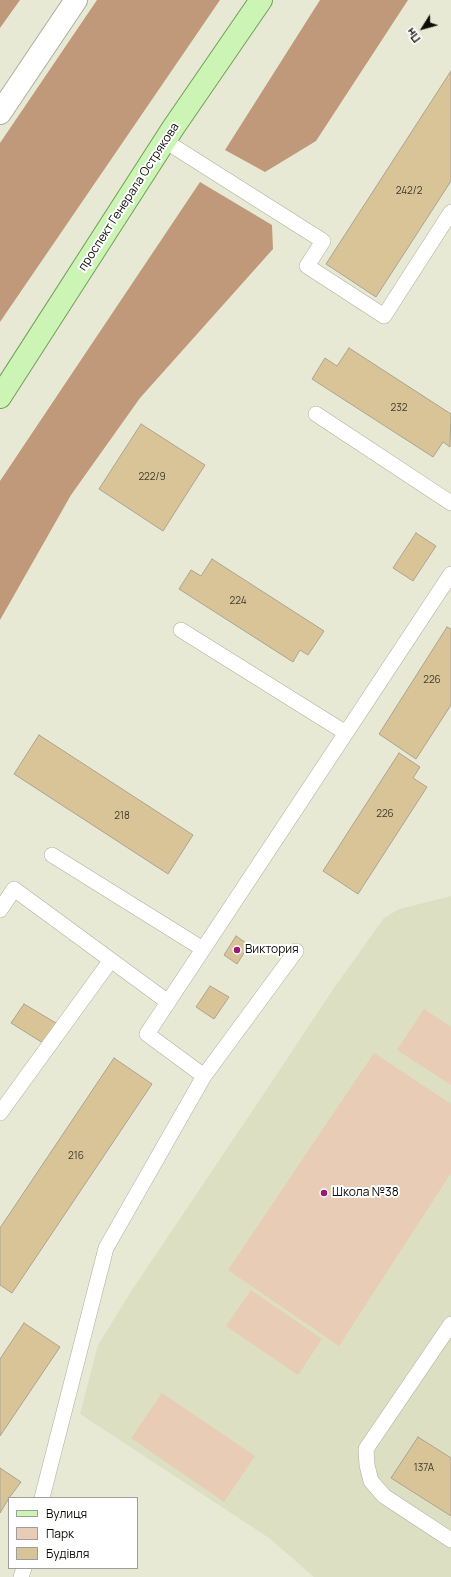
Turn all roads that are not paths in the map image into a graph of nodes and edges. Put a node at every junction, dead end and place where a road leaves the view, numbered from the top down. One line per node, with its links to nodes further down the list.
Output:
1 (76, 0): 3 (street)
2 (261, 0): 4 (main road, проспект Генерала Острякова)
3 (0, 113)
4 (165, 142): 5 (lane); 6 (main road, проспект Генерала Острякова)
5 (451, 212)
6 (0, 397)
7 (316, 414): 8 (lane)
8 (451, 503)
9 (451, 574): 11 (lane)
10 (181, 630): 11 (lane)
11 (346, 733): 14 (lane)
12 (52, 855): 14 (lane)
13 (0, 910): 16 (lane)
14 (203, 949): 17 (lane)
15 (296, 951): 18 (lane)
16 (111, 960): 17 (lane); 19 (lane)
17 (168, 1002): 18 (lane)
18 (204, 1076): 21 (lane)
19 (0, 1113)
20 (451, 1324): 22 (lane)
21 (42, 1497)
22 (451, 1540)

